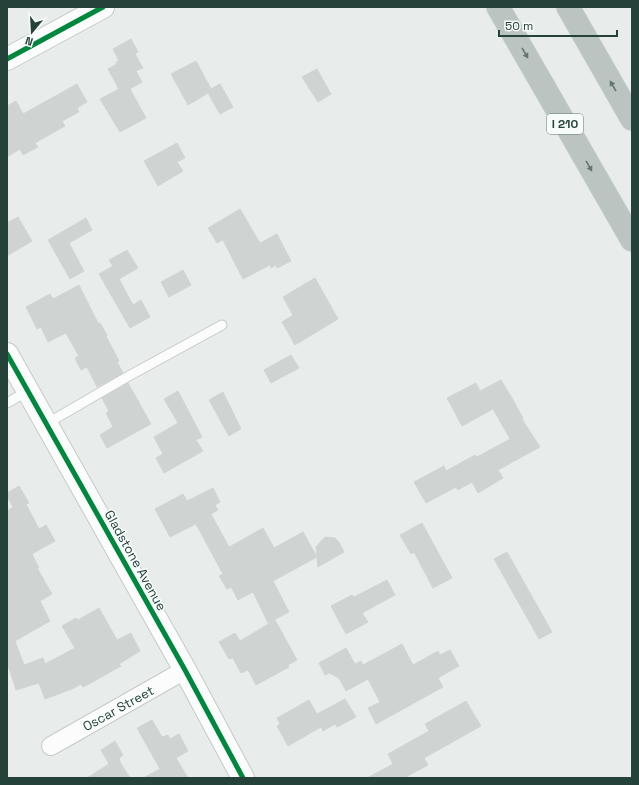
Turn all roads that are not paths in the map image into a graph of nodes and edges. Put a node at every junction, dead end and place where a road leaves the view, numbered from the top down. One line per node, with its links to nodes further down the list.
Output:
1 (103, 7): 4 (street)
2 (498, 7): 7 (highway, I 210, one-way to 7)
3 (568, 7): 6 (highway, one-way to 3)
4 (81, 12): 5 (street)
5 (7, 59)
6 (632, 119)
7 (632, 240)
8 (222, 325): 12 (lane)
9 (7, 354): 10 (street, Gladstone Avenue)
10 (28, 391): 11 (lane); 12 (street, Gladstone Avenue)
11 (7, 403)
12 (46, 424): 13 (street, Gladstone Avenue)
13 (185, 670): 14 (street, Oscar Street); 15 (street, Gladstone Avenue)
14 (51, 746)
15 (243, 778)

